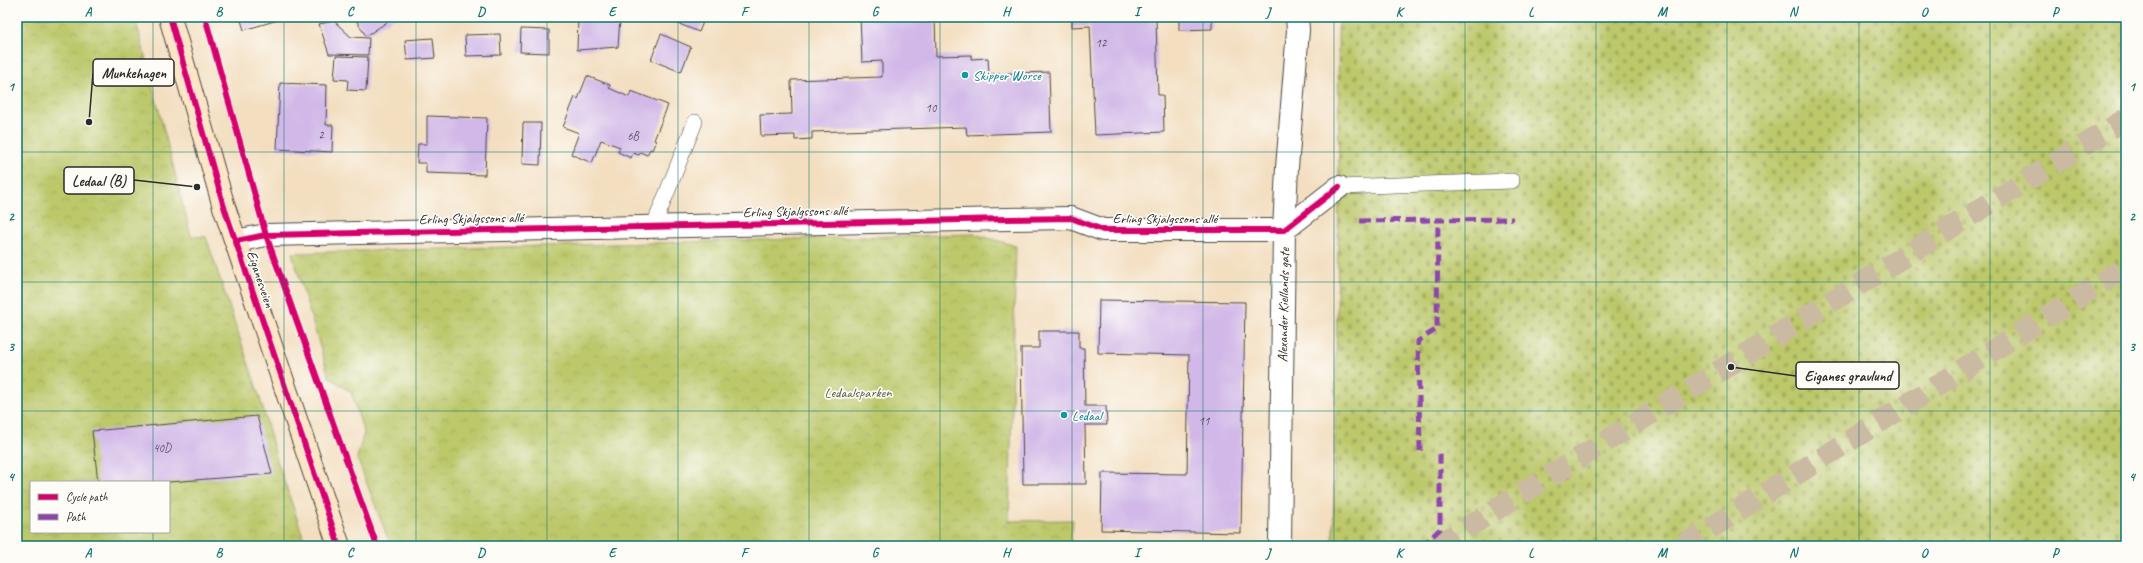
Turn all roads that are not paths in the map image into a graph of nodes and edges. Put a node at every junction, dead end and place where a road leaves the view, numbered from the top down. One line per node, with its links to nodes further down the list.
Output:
1 (170, 17): 8 (street, Eiganesveien)
2 (1296, 17): 7 (street, Alexander Kiellands gate)
3 (695, 122): 6 (lane)
4 (1512, 182): 5 (lane)
5 (1339, 187): 7 (street)
6 (654, 225): 7 (street, Erling Skjalgssons allé); 8 (street, Erling Skjalgssons allé)
7 (1284, 230): 10 (street, Alexander Kiellands gate)
8 (236, 241): 9 (street, Eiganesveien)
9 (339, 546)
10 (1280, 546)

